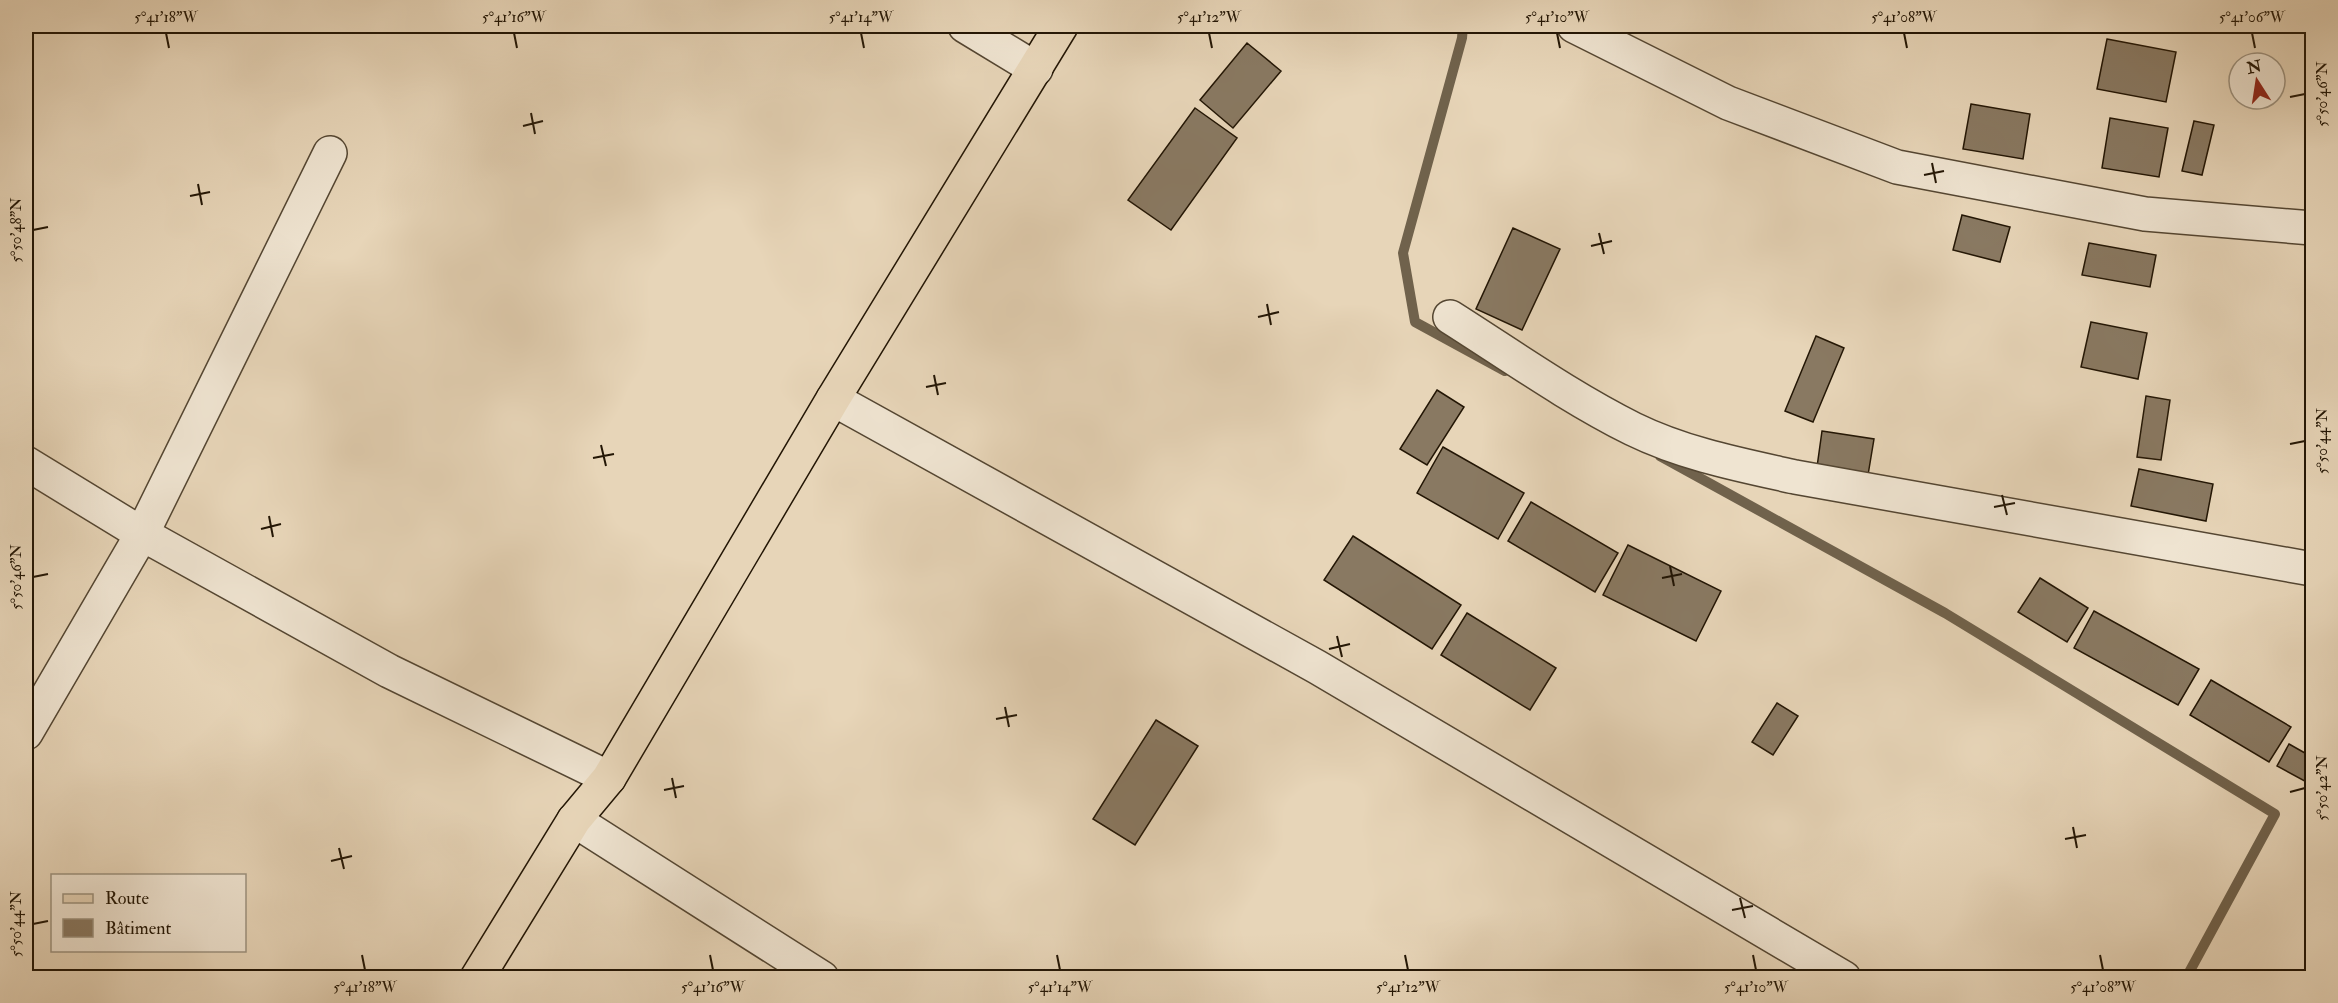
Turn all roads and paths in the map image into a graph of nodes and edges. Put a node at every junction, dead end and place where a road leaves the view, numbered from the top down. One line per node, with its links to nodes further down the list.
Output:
1 (965, 26): 4 (street)
2 (1061, 26): 4 (main road)
3 (1574, 26): 6 (street)
4 (1036, 69): 8 (main road)
5 (330, 153): 10 (street)
6 (2313, 228)
7 (1450, 316): 11 (street)
8 (833, 399): 13 (main road); 17 (street)
9 (26, 463): 10 (street)
10 (142, 534): 12 (street); 13 (street)
11 (2313, 569)
12 (26, 733)
13 (609, 778): 14 (main road)
14 (574, 820): 15 (main road); 16 (street)
15 (477, 978)
16 (822, 978)
17 (1844, 978)

